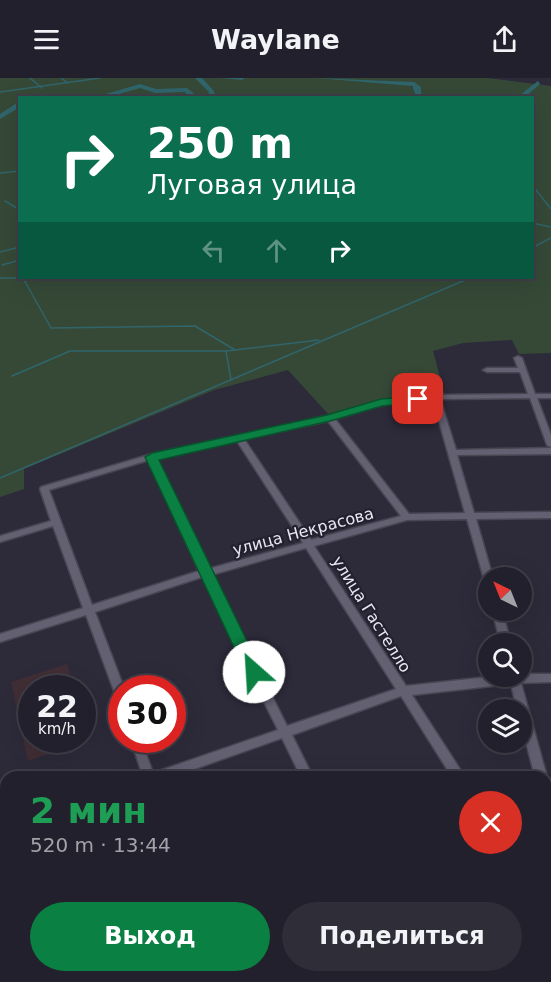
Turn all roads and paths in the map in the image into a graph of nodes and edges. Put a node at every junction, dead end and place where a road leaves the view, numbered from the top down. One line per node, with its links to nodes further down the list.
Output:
1 (518, 358): 3 (street)
2 (487, 370): 3 (street)
3 (523, 370): 4 (street)
4 (534, 396): 5 (street); 6 (street); 9 (street)
5 (551, 396)
6 (436, 397): 7 (street); 11 (street)
7 (330, 418): 8 (street); 14 (street)
8 (239, 437): 12 (street); 18 (street, улица Гастелло)
9 (551, 446)
10 (551, 452): 11 (street)
11 (453, 453): 15 (street)
12 (152, 457): 16 (street); 20 (street)
13 (551, 515): 15 (street, улица Некрасова)
14 (407, 517): 15 (street, улица Некрасова); 18 (street, улица Некрасова)
15 (473, 517): 19 (street)
16 (57, 522): 17 (street); 21 (street)
17 (0, 539)
18 (311, 544): 20 (street, улица Некрасова); 28 (street, улица Гастелло)
19 (486, 567)
20 (205, 573): 21 (street, улица Некрасова); 29 (street)
21 (90, 610): 22 (street, улица Некрасова); 23 (street)
22 (0, 638)
23 (113, 675)
24 (532, 678): 25 (street)
25 (551, 678)
26 (478, 682): 28 (street)
27 (517, 687): 35 (street)
28 (404, 691): 29 (street); 34 (street, улица Гастелло)
29 (283, 732): 32 (street); 33 (street)
30 (141, 753): 31 (street)
31 (147, 771)
32 (174, 771)
33 (304, 771)
34 (455, 771)
35 (539, 771)

